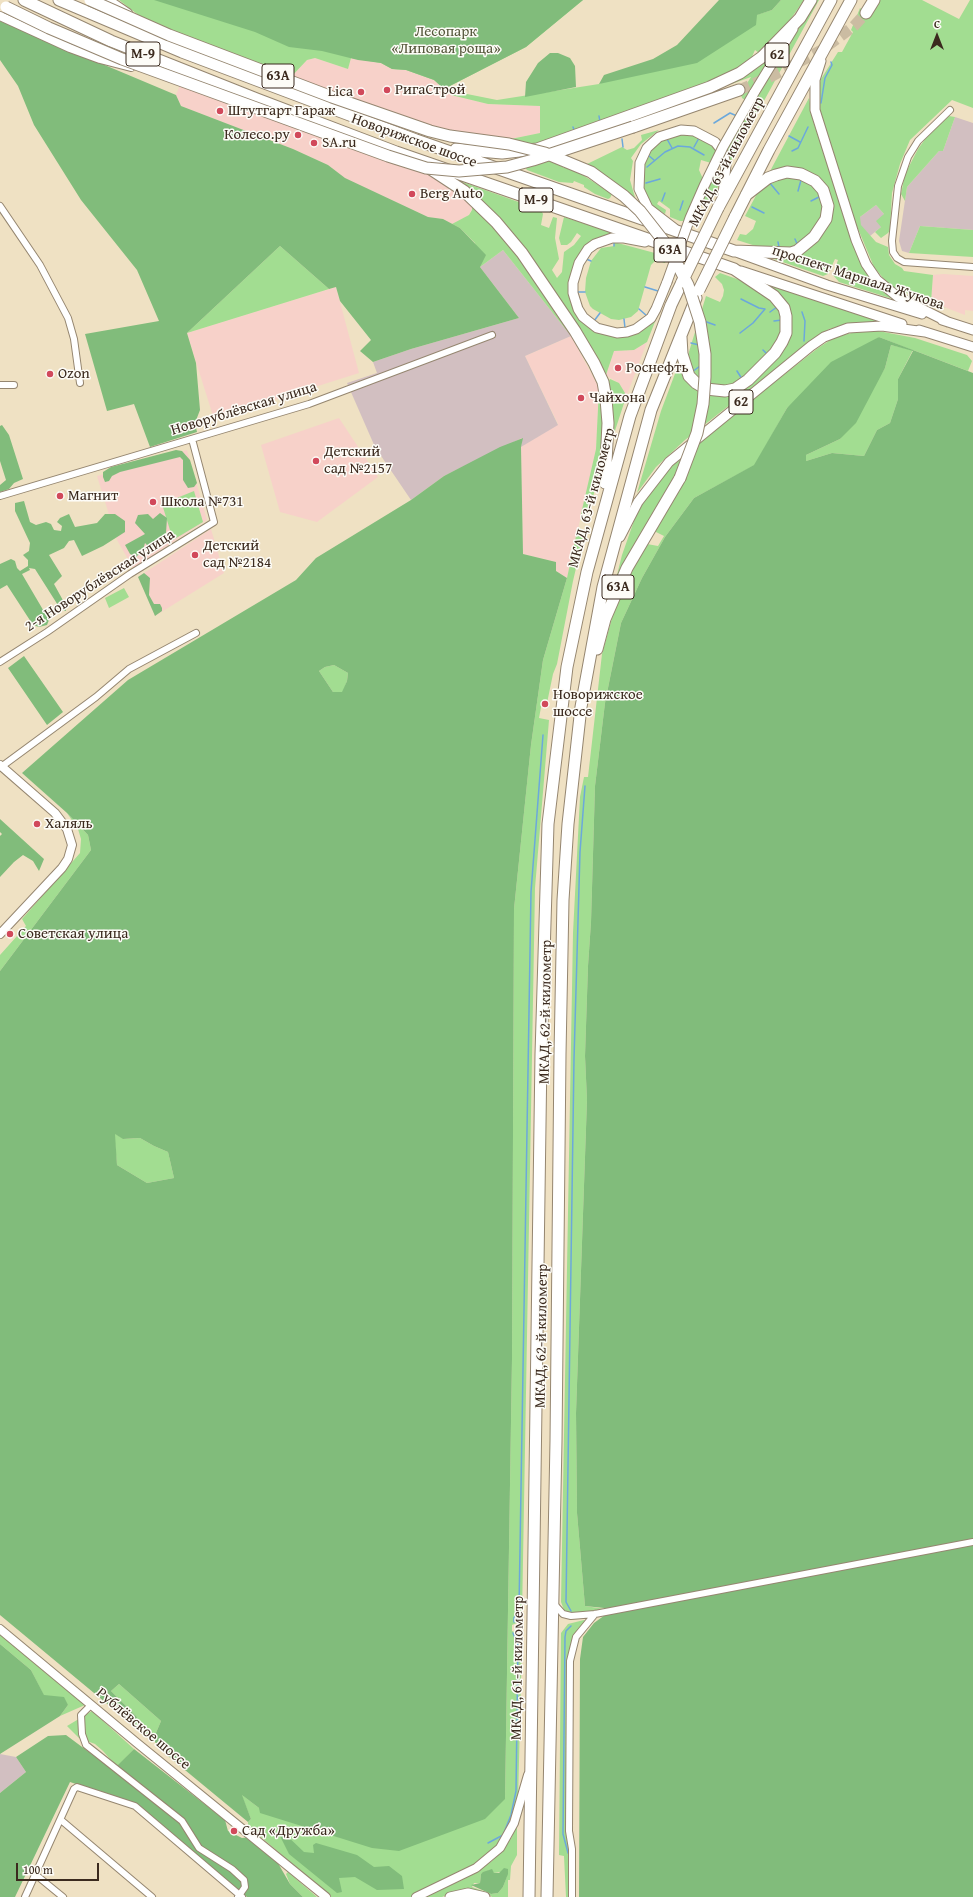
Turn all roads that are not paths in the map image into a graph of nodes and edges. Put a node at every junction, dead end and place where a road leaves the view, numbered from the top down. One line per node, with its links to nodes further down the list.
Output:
1 (24, 0): 14 (highway, Новорижское шоссе / М-9)
2 (58, 0): 13 (highway, Новорижское шоссе / М-9)
3 (90, 0): 44 (highway, 63A, bridge)
4 (109, 0): 13 (street)
5 (811, 0): 11 (highway)
6 (831, 0): 20 (highway, МКАД, 63-й километр)
7 (851, 0): 12 (highway, МКАД, 63-й километр)
8 (874, 0): 10 (highway)
9 (2, 9): 14 (street); 15 (highway, bridge)
10 (866, 13)
11 (800, 18): 17 (highway); 23 (main road, 62, bridge)
12 (826, 47): 19 (highway, МКАД, 63-й километр); 27 (main road)
13 (182, 52): 17 (highway, Новорижское шоссе / М-9)
14 (206, 79): 18 (highway, Новорижское шоссе / М-9)
15 (739, 90)
16 (950, 110): 25 (street)
17 (416, 140): 22 (highway, Новорижское шоссе / М-9)
18 (396, 152): 23 (highway, Новорижское шоссе / М-9); 38 (highway)
19 (746, 195): 24 (highway, Новорижское шоссе); 29 (highway, МКАД, 63-й километр, bridge)
20 (720, 205): 22 (main road); 38 (highway, МКАД, 63-й километр, bridge)
21 (0, 206): 33 (street)
22 (683, 234): 24 (highway, Новорижское шоссе / М-9)
23 (676, 248): 26 (highway, Новорижское шоссе / М-9)
24 (734, 251): 27 (main road, проспект Маршала Жукова)
25 (973, 267)
26 (734, 269): 29 (highway, Новорижское шоссе); 30 (main road, проспект Маршала Жукова)
27 (948, 322): 28 (main road, проспект Маршала Жукова)
28 (973, 330)
29 (681, 332): 39 (highway, МКАД, 63-й километр)
30 (925, 332): 32 (main road, проспект Маршала Жукова); 39 (main road, 62)
31 (492, 335): 36 (street, Новорублёвская улица)
32 (973, 347)
33 (80, 382)
34 (14, 385): 35 (street)
35 (0, 386)
36 (192, 439): 37 (street, Новорублёвская улица); 43 (street, 2-я Новорублёвская улица)
37 (0, 496)
38 (603, 510): 41 (highway, МКАД, 63-й километр)
39 (609, 560): 40 (highway, МКАД, 63-й километр)
40 (603, 587): 44 (highway, МКАД, 62-й километр)
41 (577, 618): 47 (highway, МКАД, 62-й километр)
42 (196, 633): 45 (street)
43 (0, 662)
44 (581, 707): 49 (highway, МКАД, 62-й километр)
45 (1, 766): 46 (street)
46 (0, 934)
47 (536, 1440): 53 (highway, МКАД, 61-й километр)
48 (973, 1542): 50 (street)
49 (552, 1600): 50 (street); 67 (highway)
50 (596, 1614): 68 (street)
51 (0, 1629): 52 (street, Рублёвское шоссе)
52 (91, 1705): 55 (street, Рублёвское шоссе); 57 (street)
53 (532, 1746): 63 (street); 66 (highway, МКАД, 61-й километр)
54 (61, 1820): 56 (street); 57 (street); 60 (street)
55 (268, 1851): 61 (street, Рублёвское шоссе); 62 (street, Рублёвское шоссе)
56 (36, 1875): 58 (street); 59 (street)
57 (240, 1896)
58 (25, 1897)
59 (63, 1897)
60 (152, 1897)
61 (319, 1897)
62 (326, 1897)
63 (416, 1897)
64 (450, 1897): 65 (main road)
65 (485, 1897)
66 (529, 1897)
67 (547, 1897)
68 (572, 1897)

